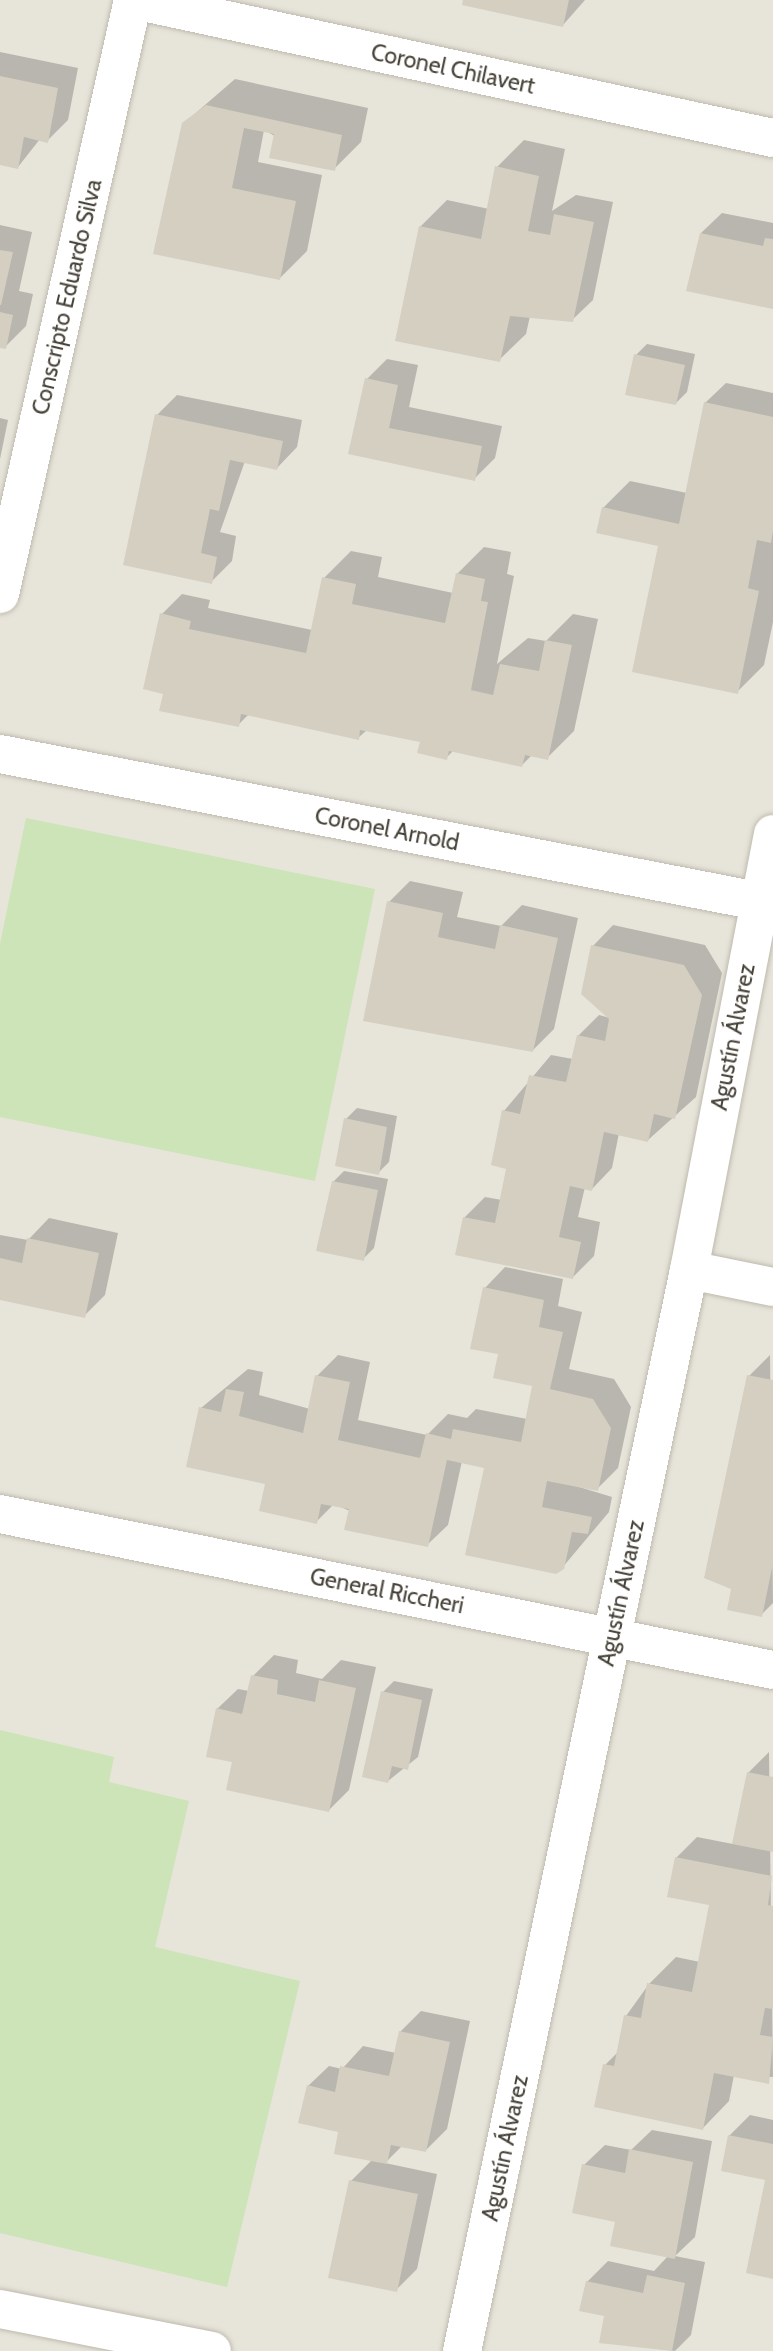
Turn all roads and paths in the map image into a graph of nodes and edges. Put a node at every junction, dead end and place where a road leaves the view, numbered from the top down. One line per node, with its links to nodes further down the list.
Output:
1 (133, 0): 2 (street, Coronel Chilavert); 3 (street, Conscripto Eduardo Silva)
2 (773, 138)
3 (0, 594)
4 (0, 754): 6 (street, Coronel Arnold)
5 (773, 834): 6 (street, Agustín Álvarez)
6 (766, 902): 7 (street, Agustín Álvarez)
7 (689, 1270): 8 (street); 10 (street, Agustín Álvarez)
8 (773, 1287)
9 (0, 1514): 10 (street, General Riccheri)
10 (612, 1637): 11 (street, General Riccheri); 14 (street, Agustín Álvarez)
11 (773, 1670)
12 (0, 2309): 13 (street)
13 (212, 2351)
14 (462, 2351)

